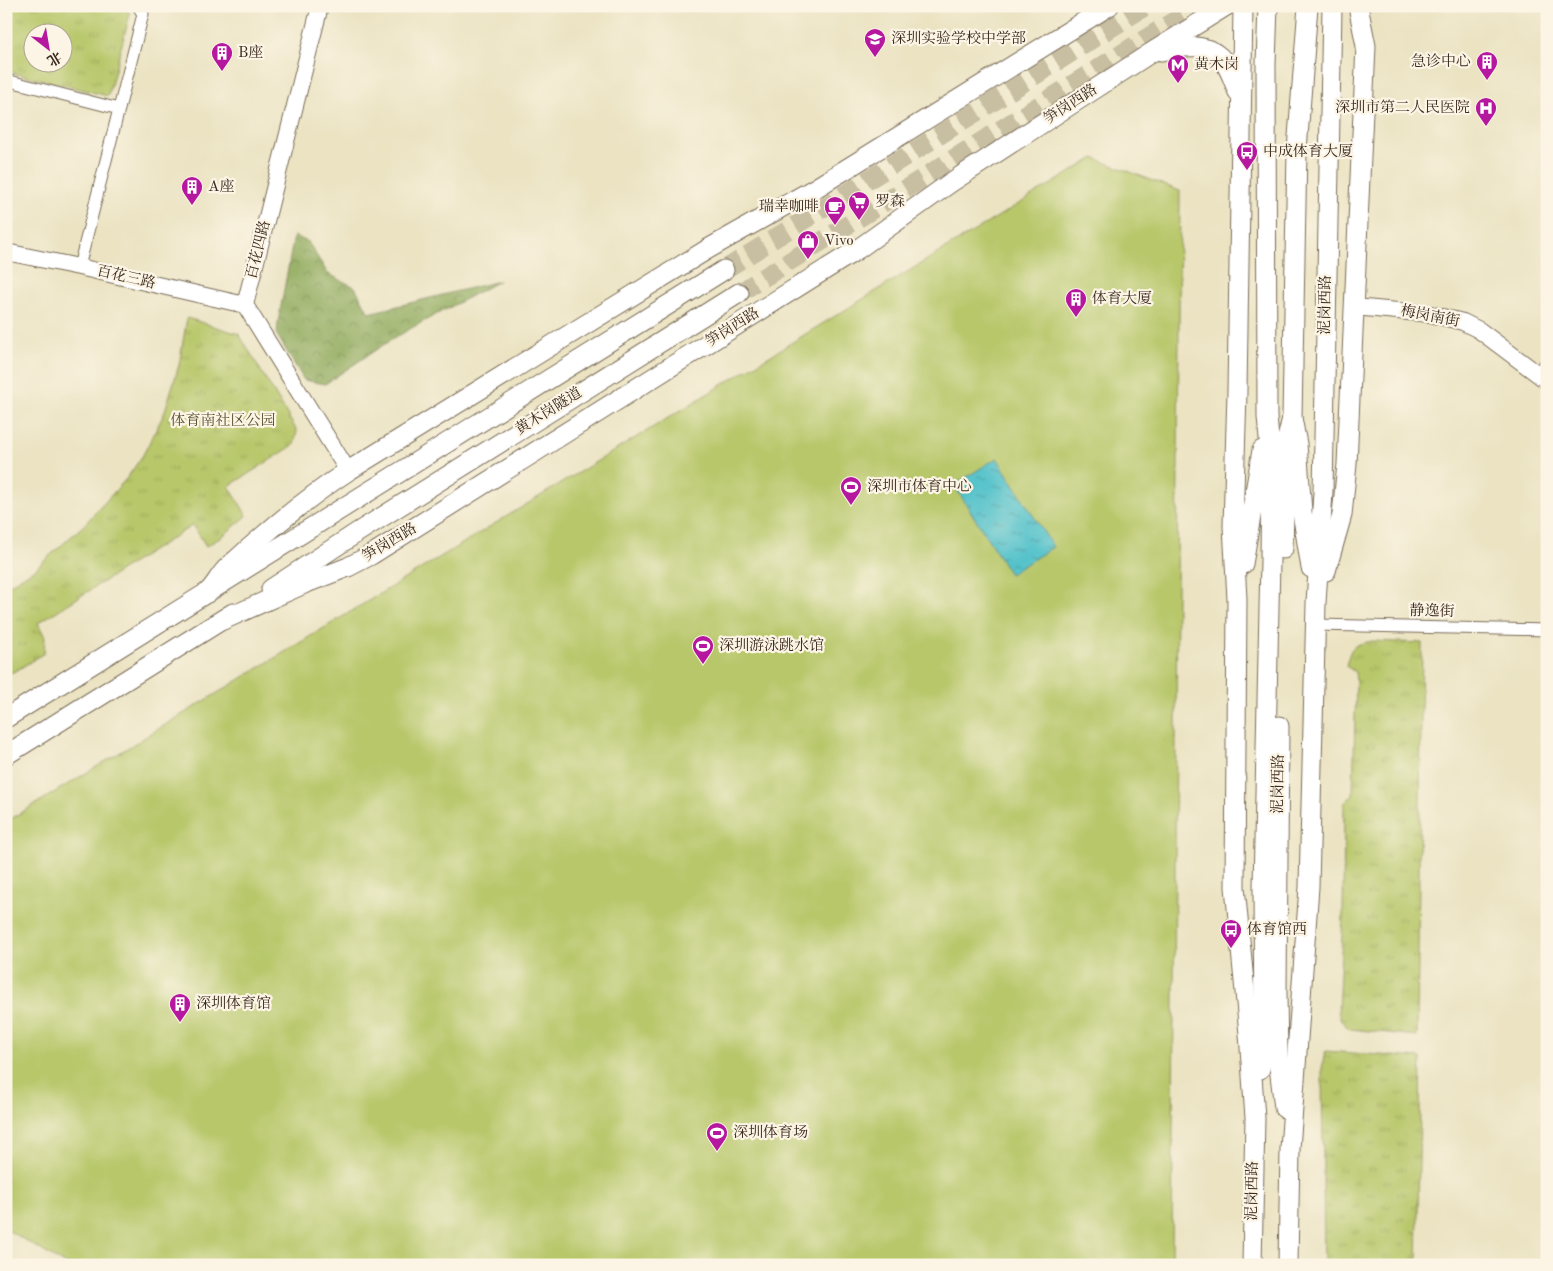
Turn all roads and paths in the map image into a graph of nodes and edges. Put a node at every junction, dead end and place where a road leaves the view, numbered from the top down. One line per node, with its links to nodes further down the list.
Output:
1 (138, 6): 13 (street)
2 (320, 6): 18 (street, 百花四路)
3 (1109, 6): 23 (main road)
4 (1226, 6): 10 (main road, 笋岗西路)
5 (1243, 6): 12 (main road, 泥岗西路)
6 (1268, 6): 21 (main road, 泥岗西路)
7 (1308, 6): 22 (main road, 泥岗西路)
8 (1332, 6): 27 (main road, 泥岗西路)
9 (1358, 6): 19 (main road)
10 (1149, 54): 12 (main road); 28 (main road, 笋岗西路)
11 (6, 80): 13 (street)
12 (1241, 100): 26 (main road, 泥岗西路)
13 (119, 109): 15 (street)
14 (6, 252): 15 (street, 百花三路)
15 (79, 267): 18 (street, 百花三路)
16 (724, 270): 25 (main road, 黄木岗隧道)
17 (739, 293): 24 (main road, 黄木岗隧道)
18 (245, 305): 23 (street)
19 (1354, 307): 20 (street, 梅岗南街); 27 (main road)
20 (1543, 372)
21 (1267, 417): 26 (main road, 泥岗西路); 33 (main road, 泥岗西路)
22 (1292, 418): 27 (main road, 泥岗西路); 34 (main road, 泥岗西路)
23 (348, 471): 25 (main road)
24 (358, 532): 28 (main road, 笋岗西路)
25 (208, 592): 31 (main road)
26 (1237, 599): 33 (main road, 泥岗西路)
27 (1316, 604): 29 (main road, 泥岗西路)
28 (223, 620): 32 (main road, 笋岗西路)
29 (1316, 625): 30 (street, 静逸街); 34 (main road, 泥岗西路)
30 (1547, 630)
31 (6, 718)
32 (6, 755)
33 (1254, 1118): 35 (main road, 泥岗西路)
34 (1290, 1149): 36 (main road, 泥岗西路)
35 (1252, 1265)
36 (1288, 1265)

